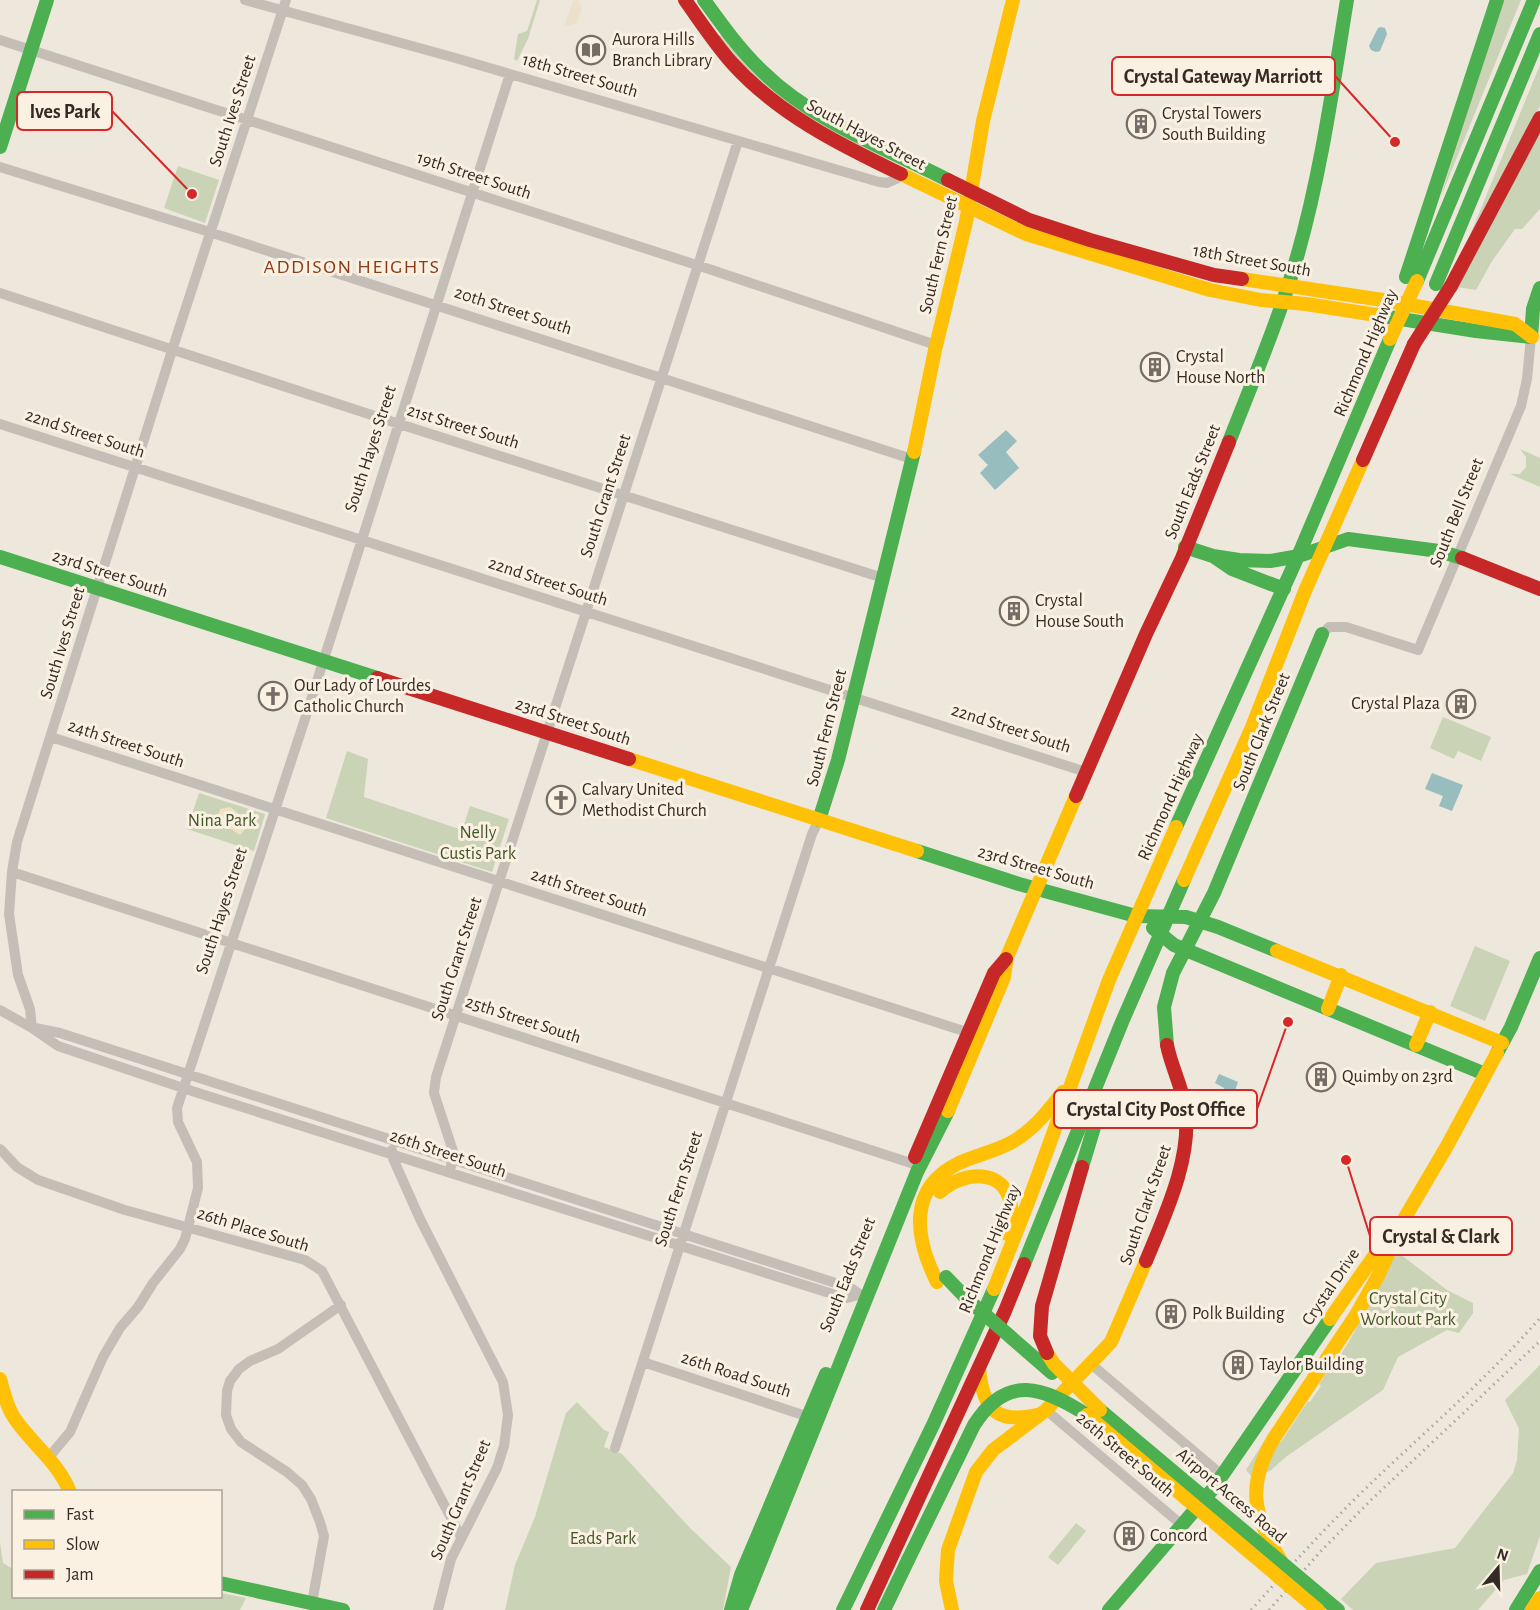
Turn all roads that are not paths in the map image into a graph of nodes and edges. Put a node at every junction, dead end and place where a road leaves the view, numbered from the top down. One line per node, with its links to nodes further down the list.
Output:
1 (47, 0): 12 (main road)
2 (245, 0): 9 (street, 18th Street South)
3 (685, 0): 19 (main road, South Hayes Street)
4 (704, 0): 20 (main road, South Hayes Street)
5 (1013, 0): 20 (main road, South Fern Street)
6 (1347, 0): 26 (main road, South Eads Street)
7 (1497, 0): 25 (main road)
8 (1534, 0): 25 (main road, Richmond Highway)
9 (285, 5): 13 (street, 18th Street South); 15 (street, South Ives Street)
10 (1540, 34): 32 (main road, Richmond Highway, bridge)
11 (0, 40): 12 (street, 19th Street South)
12 (30, 50): 15 (street, 19th Street South); 17 (main road)
13 (510, 74): 16 (street, 18th Street South); 21 (street, South Hayes Street)
14 (1540, 118): 32 (main road, bridge)
15 (247, 120): 21 (street, 19th Street South); 23 (street, South Ives Street)
16 (738, 141): 19 (street, 18th Street South); 24 (street, South Grant Street)
17 (0, 147)
18 (0, 167): 23 (street, 20th Street South)
19 (903, 176): 22 (main road, South Hayes Street)
20 (972, 192): 22 (main road, South Fern Street); 26 (main road, 18th Street South)
21 (472, 193): 24 (street, 19th Street South); 30 (street, South Hayes Street)
22 (969, 207): 29 (main road, 18th Street South); 33 (main road, South Fern Street)
23 (211, 233): 30 (street, 20th Street South); 34 (street, South Ives Street)
24 (698, 265): 33 (street, 19th Street South); 35 (street, South Grant Street)
25 (1411, 280): 45 (main road, Richmond Highway, bridge)
26 (1289, 287): 29 (main road, South Eads Street); 31 (main road, 18th Street South)
27 (1540, 288): 31 (main road, South Bell Street)
28 (0, 293): 34 (street, 21st Street South)
29 (1284, 302): 31 (main road, 18th Street South); 42 (main road, South Eads Street)
30 (436, 305): 35 (street, 20th Street South); 37 (street, South Hayes Street)
31 (1536, 339): 46 (street, South Bell Street)
32 (1414, 344): 43 (main road, Richmond Highway)
33 (936, 345): 38 (main road, South Fern Street)
34 (173, 349): 37 (street, 21st Street South); 39 (street, South Ives Street)
35 (661, 378): 38 (street, 20th Street South); 40 (street, South Grant Street)
36 (0, 424): 39 (street, 22nd Street South)
37 (398, 424): 40 (street, 21st Street South); 41 (street, South Hayes Street)
38 (912, 459): 48 (main road, South Fern Street)
39 (135, 468): 41 (street, 22nd Street South); 49 (street, South Ives Street)
40 (624, 495): 48 (street, 21st Street South); 52 (street, South Grant Street)
41 (361, 540): 52 (street, 22nd Street South); 54 (street, South Hayes Street)
42 (1185, 547): 44 (main road); 58 (main road, South Eads Street)
43 (1324, 548): 45 (main road); 46 (main road); 66 (main road, Richmond Highway)
44 (1212, 556): 45 (main road); 50 (main road)
45 (1299, 556): 50 (main road, Richmond Highway)
46 (1458, 556): 51 (main road); 53 (street, South Bell Street)
47 (0, 557): 49 (main road, 23rd Street South)
48 (883, 578): 55 (main road, South Fern Street)
49 (97, 589): 54 (main road, 23rd Street South); 57 (street, South Ives Street)
50 (1284, 590): 64 (main road, Richmond Highway)
51 (1540, 590)
52 (585, 612): 55 (street, 22nd Street South); 56 (street, South Grant Street)
53 (1322, 634): 65 (main road, South Clark Street)
54 (322, 661): 56 (main road, 23rd Street South); 59 (street, South Hayes Street)
55 (853, 696): 58 (street, 22nd Street South); 60 (main road, South Fern Street)
56 (547, 732): 60 (main road, 23rd Street South); 62 (street, South Grant Street)
57 (51, 737): 59 (street, 24th Street South); 61 (street, South Ives Street)
58 (1086, 772): 63 (main road, South Eads Street)
59 (274, 807): 62 (street, 24th Street South); 67 (street, South Hayes Street)
60 (819, 820): 63 (main road, 23rd Street South); 70 (street, South Fern Street)
61 (12, 872): 67 (street, 25th Street South); 77 (street, South Ives Street)
62 (499, 880): 70 (street, 24th Street South); 75 (street, South Grant Street)
63 (1036, 889): 64 (main road, 23rd Street South); 78 (main road, South Eads Street)
64 (1136, 916): 66 (main road, 23rd Street South); 83 (main road, Richmond Highway)
65 (1200, 921): 66 (main road, 23rd Street South); 68 (main road, South Clark Street); 71 (main road, 23rd Street South)
66 (1158, 923): 68 (main road, 23rd Street South); 76 (main road, Richmond Highway); 86 (main road)
67 (231, 943): 75 (street, 25th Street South); 82 (street, South Hayes Street)
68 (1185, 949): 72 (main road, 23rd Street South); 102 (main road, South Clark Street)
69 (1540, 958): 79 (main road, Crystal Drive)
70 (769, 969): 78 (street, 24th Street South); 85 (street, South Fern Street)
71 (1341, 975): 72 (main road); 74 (main road, 23rd Street South)
72 (1328, 1008): 80 (main road, 23rd Street South)
73 (0, 1010): 77 (street, 26th Street South)
74 (1430, 1012): 79 (main road, 23rd Street South); 80 (main road)
75 (456, 1016): 85 (street, 25th Street South); 90 (street, South Grant Street)
76 (1122, 1022): 86 (main road, Richmond Highway); 106 (main road, bridge)
77 (32, 1028): 82 (street, 26th Street South); 84 (street, 26th Street South)
78 (974, 1034): 91 (main road, South Eads Street)
79 (1502, 1043): 81 (main road, Crystal Drive)
80 (1416, 1045): 81 (main road, 23rd Street South)
81 (1485, 1074): 93 (main road, Crystal Drive)
82 (188, 1075): 84 (street, South Hayes Street); 87 (street, 26th Street South)
83 (1073, 1077): 97 (main road, Richmond Highway); 98 (main road)
84 (184, 1088): 89 (street, 26th Street South); 94 (street, South Hayes Street)
85 (726, 1102): 91 (street, 25th Street South); 95 (street, South Fern Street)
86 (1077, 1132): 103 (main road, Richmond Highway)
87 (392, 1141): 89 (street, South Grant Street); 90 (street, 26th Street South)
88 (0, 1149): 94 (street, 26th Place South)
89 (391, 1154): 92 (street, 26th Street South); 114 (street, South Grant Street)
90 (451, 1160): 92 (street, South Grant Street); 95 (street, 26th Street South)
91 (916, 1164): 99 (main road, South Eads Street)
92 (450, 1172): 96 (street, 26th Street South)
93 (1400, 1226): 110 (main road, Crystal Drive); 115 (main road)
94 (188, 1228): 100 (street, 26th Place South); 109 (street, South Hayes Street)
95 (684, 1234): 96 (street, South Fern Street); 99 (street, 26th Street South)
96 (680, 1246): 99 (street, 26th Street South); 101 (street, South Fern Street)
97 (1000, 1272): 98 (main road); 124 (main road, Richmond Highway)
98 (941, 1280): 106 (main road, bridge)
99 (864, 1297): 107 (main road, South Eads Street)
100 (340, 1305): 114 (street, 26th Place South); 119 (street)
101 (643, 1362): 107 (street, 26th Road South); 108 (street, South Fern Street)
102 (1090, 1364): 105 (main road, South Clark Street); 110 (street)
103 (979, 1367): 105 (main road); 125 (main road, Richmond Highway)
104 (0, 1379): 109 (main road)
105 (1044, 1412): 113 (street, 26th Street South); 127 (main road, South Clark Street)
106 (1093, 1412): 115 (main road, Airport Access Road, bridge); 126 (main road, bridge); 129 (main road, Airport Access Road, bridge)
107 (813, 1419): 112 (main road, South Eads Street)
108 (615, 1448)
109 (49, 1457): 111 (main road)
110 (1222, 1476): 113 (main road, Crystal Drive)
111 (70, 1490)
112 (774, 1513): 122 (main road, South Eads Street); 123 (main road, South Eads Street)
113 (1182, 1525): 128 (main road, Crystal Drive)
114 (461, 1537): 121 (street, South Grant Street)
115 (1283, 1563): 130 (main road, Airport Access Road, bridge)
116 (1540, 1571): 131 (main road)
117 (222, 1583): 119 (main road)
118 (1540, 1598): 132 (main road)
119 (317, 1606): 120 (main road)
120 (343, 1610)
121 (438, 1610)
122 (731, 1610)
123 (741, 1610)
124 (843, 1610)
125 (867, 1610)
126 (884, 1610)
127 (952, 1610)
128 (1109, 1610)
129 (1318, 1610)
130 (1338, 1610)
131 (1516, 1610)
132 (1532, 1610)

